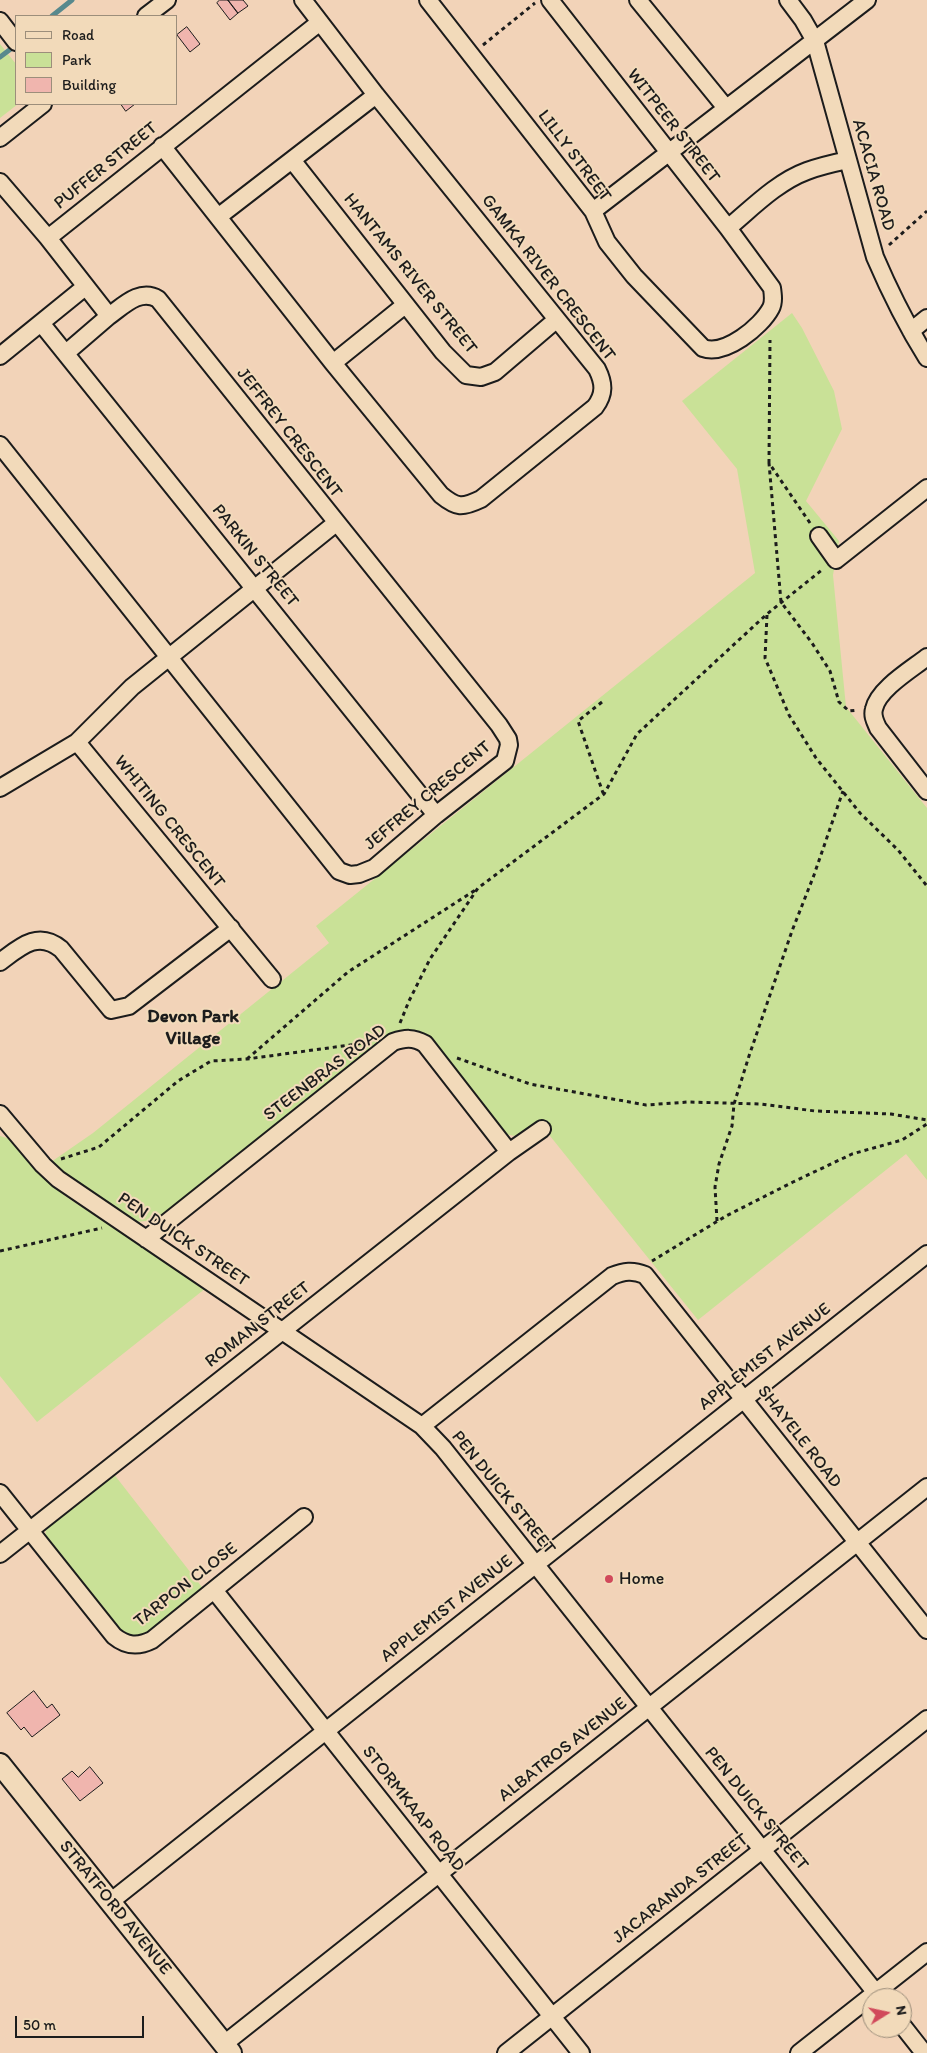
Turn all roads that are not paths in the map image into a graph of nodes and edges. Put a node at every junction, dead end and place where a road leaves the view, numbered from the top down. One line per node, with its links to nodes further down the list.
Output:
1 (167, 0): 8 (street)
2 (303, 0): 10 (street)
3 (428, 0): 22 (street, LILLY STREET)
4 (550, 0): 18 (street, WITPEER STREET)
5 (638, 0): 15 (street)
6 (788, 0): 12 (street, ACACIA ROAD)
7 (867, 0): 12 (street)
8 (147, 15)
9 (0, 21): 11 (street)
10 (320, 22): 13 (street, GAMKA RIVER CRESCENT); 17 (street, PUFFER STREET)
11 (15, 41)
12 (815, 41): 15 (street); 20 (street, ACACIA ROAD)
13 (376, 95): 19 (street); 30 (street, GAMKA RIVER CRESCENT)
14 (41, 105): 16 (street)
15 (726, 108): 18 (street)
16 (0, 138)
17 (162, 146): 23 (street, GAMKA RIVER CRESCENT); 25 (street, PUFFER STREET)
18 (670, 153): 22 (street); 24 (street, WITPEER STREET)
19 (292, 160): 23 (street); 27 (street, HANTAMS RIVER STREET)
20 (848, 160): 24 (street); 32 (street, ACACIA ROAD)
21 (0, 182): 25 (street)
22 (593, 211): 33 (street, LILLY STREET)
23 (218, 217): 37 (street, GAMKA RIVER CRESCENT)
24 (728, 228): 33 (street, WITPEER STREET)
25 (48, 238): 26 (street)
26 (85, 287): 28 (street); 31 (street)
27 (405, 305): 30 (street, HANTAMS RIVER STREET); 37 (street)
28 (109, 316): 34 (street, JEFFREY CRESCENT); 40 (street, JEFFREY CRESCENT)
29 (927, 318): 32 (street)
30 (556, 320): 37 (street, GAMKA RIVER CRESCENT)
31 (42, 324): 34 (street, PARKIN STREET); 35 (street)
32 (911, 331): 36 (street, ACACIA ROAD)
33 (713, 351)
34 (66, 354): 42 (street, PARKIN STREET)
35 (0, 356)
36 (927, 358)
37 (333, 363)
38 (0, 445): 43 (street, JEFFREY CRESCENT)
39 (927, 488): 41 (street)
40 (336, 523): 42 (street); 48 (street, JEFFREY CRESCENT)
41 (819, 536)
42 (255, 589): 43 (street); 48 (street, PARKIN STREET)
43 (169, 656): 45 (street); 48 (street, JEFFREY CRESCENT)
44 (927, 657): 47 (street)
45 (77, 742): 46 (street); 49 (street, WHITING CRESCENT)
46 (0, 788)
47 (927, 791)
48 (436, 815)
49 (230, 928): 50 (street); 51 (street, WHITING CRESCENT)
50 (0, 962)
51 (272, 979)
52 (1, 1118): 55 (street, PEN DUICK STREET)
53 (542, 1128): 54 (street, ROMAN STREET)
54 (509, 1152): 55 (street, STEENBRAS ROAD); 57 (street, ROMAN STREET)
55 (146, 1239): 57 (street, PEN DUICK STREET)
56 (927, 1254): 58 (street, APPLEMIST AVENUE)
57 (282, 1331): 59 (street, PEN DUICK STREET); 63 (street, ROMAN STREET)
58 (744, 1399): 59 (street, SHAYELE ROAD); 64 (street, SHAYELE ROAD); 66 (street, APPLEMIST AVENUE)
59 (422, 1426): 66 (street, PEN DUICK STREET)
60 (927, 1487): 64 (street, ALBATROS AVENUE)
61 (0, 1493): 63 (street, TARPON CLOSE)
62 (304, 1518): 67 (street, TARPON CLOSE)
63 (30, 1530): 65 (street, ROMAN STREET); 67 (street, TARPON CLOSE)
64 (857, 1542): 68 (street, SHAYELE ROAD); 69 (street, ALBATROS AVENUE)
65 (0, 1554)
66 (535, 1564): 69 (street, PEN DUICK STREET); 71 (street, APPLEMIST AVENUE)
67 (214, 1590): 71 (street, STORMKAAP ROAD)
68 (927, 1630)
69 (649, 1707): 73 (street, PEN DUICK STREET); 74 (street, ALBATROS AVENUE)
70 (927, 1719): 73 (street, JACARANDA STREET)
71 (326, 1731): 74 (street, STORMKAAP ROAD); 75 (street, APPLEMIST AVENUE)
72 (0, 1764): 75 (street, STRATFORD AVENUE)
73 (762, 1850): 77 (street, PEN DUICK STREET); 80 (street, JACARANDA STREET)
74 (439, 1874): 80 (street, STORMKAAP ROAD); 82 (street, ALBATROS AVENUE)
75 (110, 1902): 82 (street, STRATFORD AVENUE)
76 (927, 1952): 78 (street)
77 (872, 1988)
78 (886, 1988)
79 (862, 2007): 85 (street)
80 (552, 2017): 83 (street, JACARANDA STREET); 84 (street, STORMKAAP ROAD)
81 (912, 2038): 86 (street)
82 (227, 2049)
83 (506, 2053)
84 (580, 2053)
85 (799, 2053)
86 (924, 2053)

